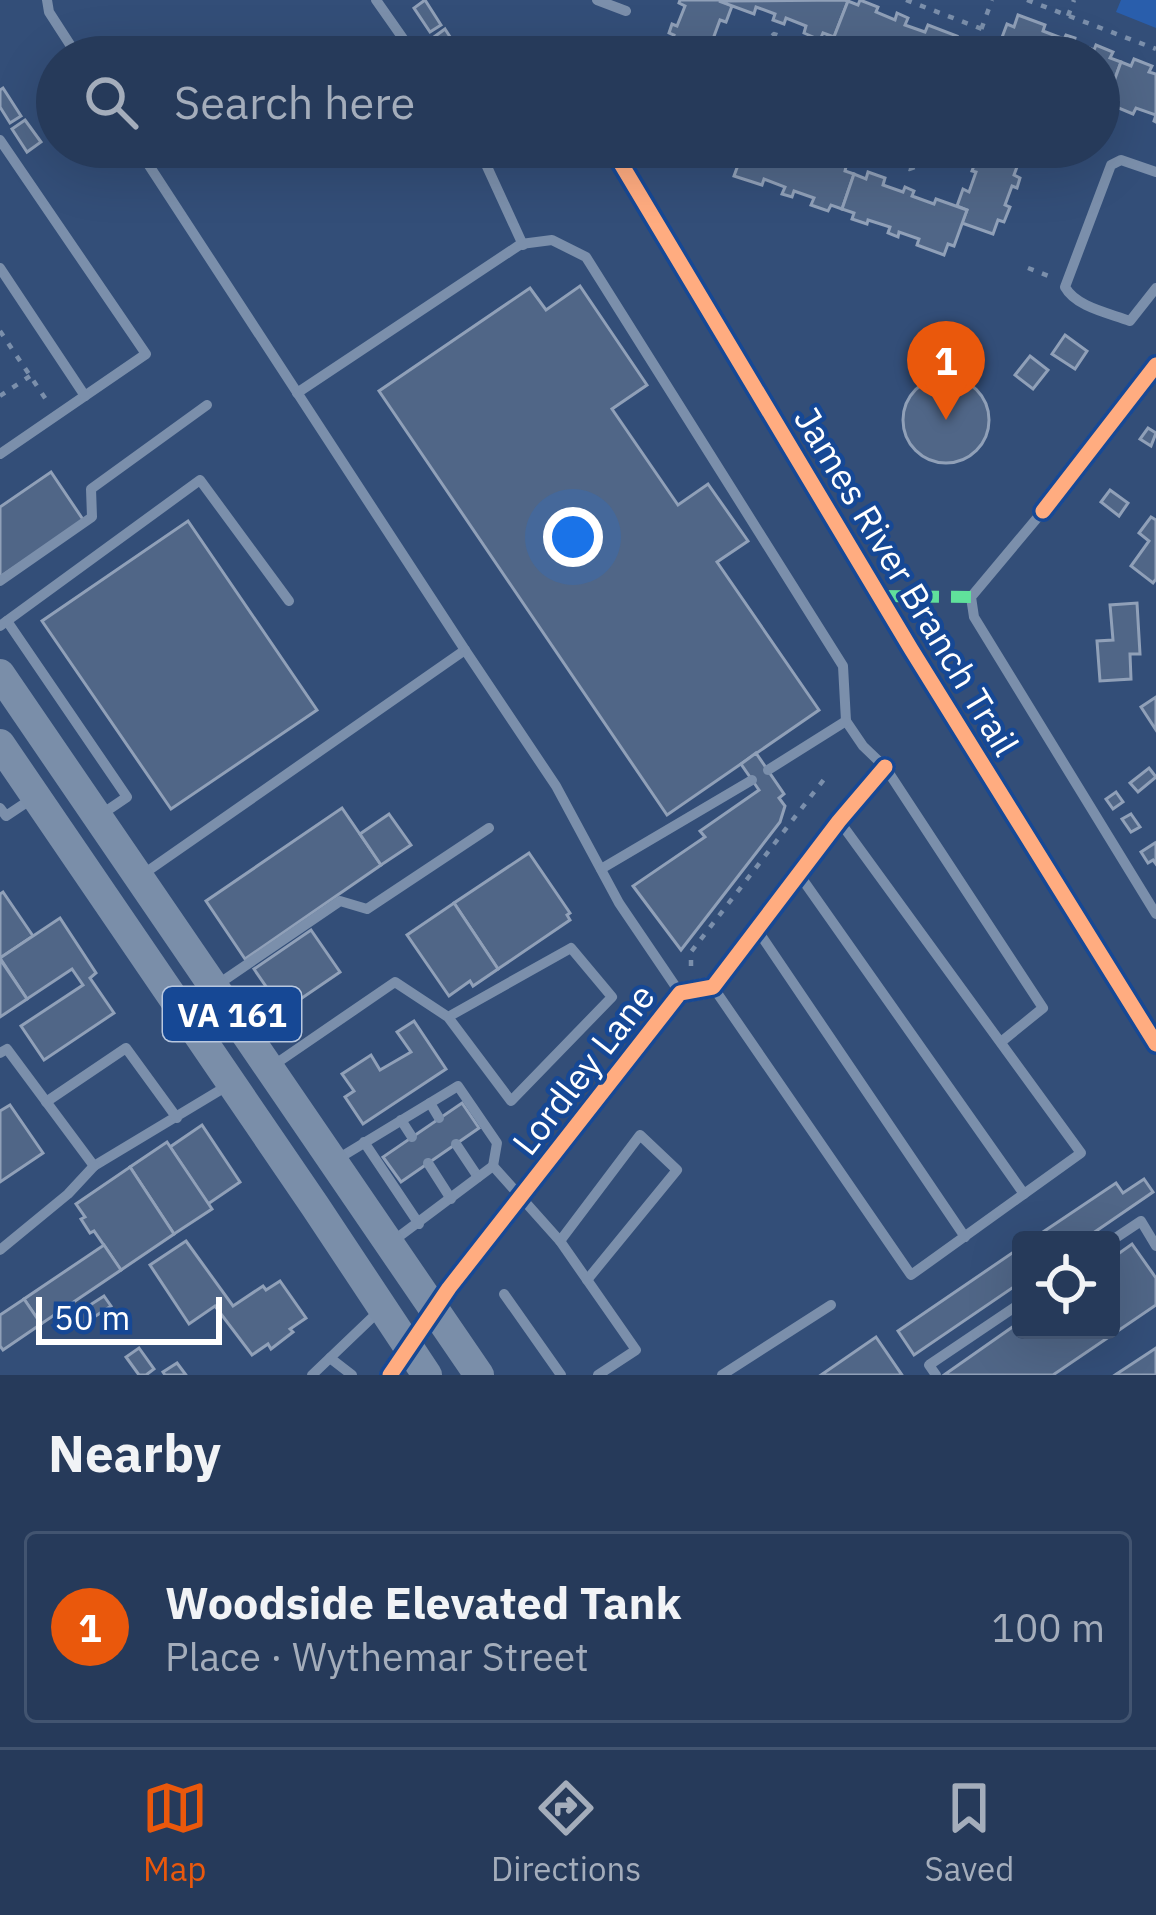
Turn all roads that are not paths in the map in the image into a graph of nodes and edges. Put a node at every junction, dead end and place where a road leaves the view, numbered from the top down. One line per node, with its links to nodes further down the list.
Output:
1 (47, 0): 5 (lane)
2 (376, 0): 6 (lane)
3 (597, 0): 4 (lane)
4 (626, 10)
5 (64, 36)
6 (401, 36)
7 (0, 140): 18 (lane)
8 (1120, 161): 12 (lane)
9 (151, 168): 17 (lane)
10 (488, 168): 13 (lane)
11 (1110, 168): 15 (lane)
12 (1156, 172)
13 (523, 244): 17 (lane); 27 (lane)
14 (0, 268): 18 (lane)
15 (1156, 288)
16 (1156, 365): 21 (street)
17 (297, 393): 25 (lane)
18 (85, 396): 20 (lane)
19 (207, 405): 22 (lane)
20 (0, 454)
21 (1042, 511): 40 (lane)
22 (0, 581)
23 (289, 601): 24 (lane)
24 (4, 623): 34 (lane)
25 (465, 650): 37 (lane); 39 (lane)
26 (0, 674): 34 (main road, VA 161)
27 (846, 721): 29 (lane); 30 (lane)
28 (0, 744): 32 (main road, VA 161)
29 (885, 767): 35 (street, Lordley Lane); 46 (lane)
30 (768, 770)
31 (752, 780): 37 (lane)
32 (35, 796): 33 (lane); 49 (main road, VA 161)
33 (0, 808)
34 (98, 817): 39 (main road, VA 161)
35 (839, 821): 38 (street, Lordley Lane); 46 (lane)
36 (488, 828): 43 (lane)
37 (601, 869): 42 (lane)
38 (798, 873): 41 (street, Lordley Lane); 63 (lane)
39 (139, 877): 43 (main road, VA 161)
40 (1156, 914)
41 (756, 929): 44 (street, Lordley Lane); 68 (lane)
42 (685, 983): 44 (street, Lordley Lane); 64 (street, Lordley Lane)
43 (214, 987): 48 (main road, VA 161)
44 (713, 987): 68 (lane)
45 (448, 1016): 45 (lane); 48 (lane)
46 (1000, 1042): 63 (lane)
47 (0, 1053): 50 (lane)
48 (268, 1069): 58 (main road, VA 161)
49 (231, 1083): 52 (lane); 76 (main road, VA 161)
50 (46, 1102): 52 (lane); 60 (lane)
51 (430, 1103): 53 (lane); 54 (lane); 61 (lane)
52 (177, 1118): 60 (lane)
53 (439, 1118)
54 (400, 1120): 55 (lane); 56 (lane)
55 (412, 1137)
56 (364, 1142): 58 (lane); 66 (lane)
57 (456, 1144): 62 (lane)
58 (333, 1161): 70 (main road, VA 161)
59 (428, 1163): 65 (lane)
60 (94, 1166): 72 (lane)
61 (493, 1166): 62 (lane); 64 (lane)
62 (478, 1177): 65 (lane)
63 (1024, 1194): 68 (lane)
64 (522, 1197): 69 (lane); 77 (street, Lordley Lane)
65 (451, 1199): 66 (lane)
66 (419, 1223): 70 (lane)
67 (1120, 1235): 71 (lane)
68 (964, 1237)
69 (560, 1241): 73 (lane); 73 (lane)
70 (390, 1243): 77 (main road, VA 161)
71 (1156, 1246)
72 (0, 1250)
73 (587, 1280): 87 (lane)
74 (504, 1294): 86 (lane)
75 (831, 1305): 88 (lane)
76 (382, 1309): 79 (main road, VA 161); 80 (lane)
77 (435, 1309): 79 (street, Lordley Lane); 85 (main road, VA 161)
78 (1012, 1309): 89 (lane)
79 (409, 1348): 83 (street, Lordley Lane); 84 (main road, VA 161)
80 (330, 1358): 81 (lane); 82 (lane)
81 (312, 1375)
82 (352, 1375)
83 (390, 1375)
84 (427, 1375)
85 (479, 1375)
86 (561, 1375)
87 (598, 1375)
88 (722, 1375)
89 (936, 1375)

